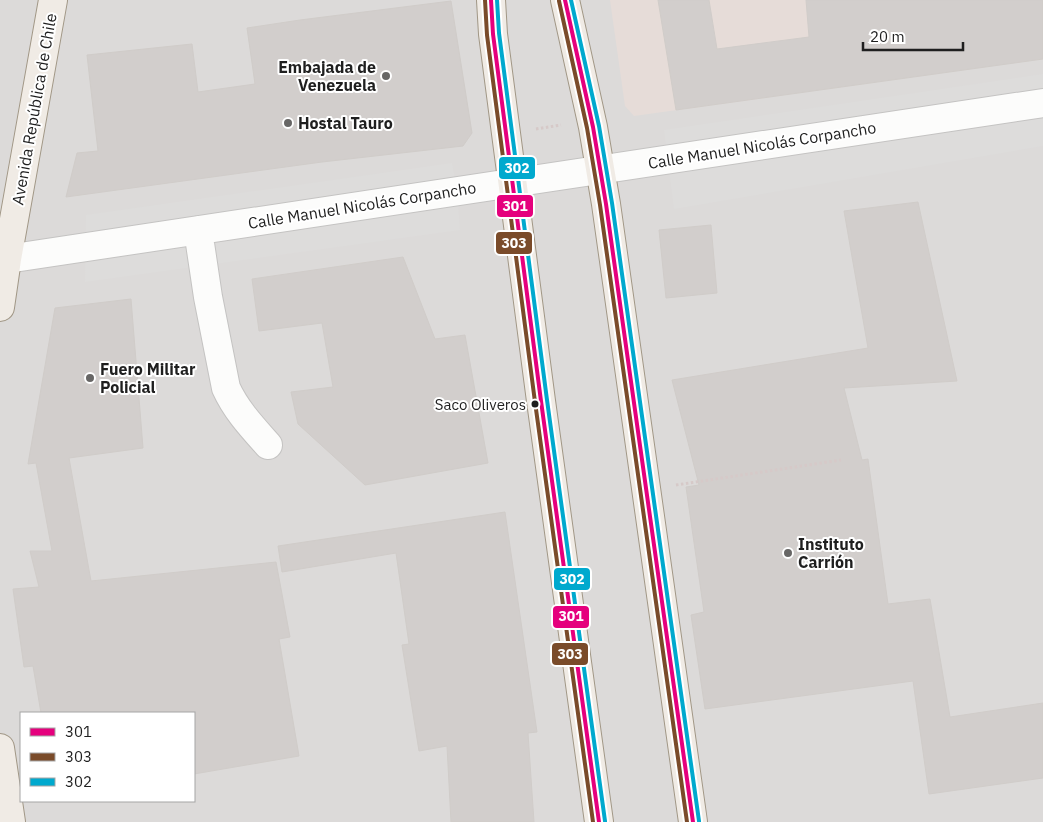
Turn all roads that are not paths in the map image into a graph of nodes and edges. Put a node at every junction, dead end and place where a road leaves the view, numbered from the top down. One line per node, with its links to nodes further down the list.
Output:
1 (52, 0): 8 (main road, Avenida República de Chile)
2 (490, 0): 6 (main road)
3 (565, 0): 5 (main road)
4 (1043, 103): 5 (street, Calle Manuel Nicolás Corpancho)
5 (600, 170): 6 (street, Calle Manuel Nicolás Corpancho); 14 (main road)
6 (512, 182): 7 (street, Calle Manuel Nicolás Corpancho); 13 (main road)
7 (198, 230): 8 (street, Calle Manuel Nicolás Corpancho); 10 (street)
8 (7, 259): 9 (main road, Avenida República de Chile)
9 (0, 307)
10 (268, 446)
11 (0, 748): 12 (main road)
12 (11, 822)
13 (599, 822)
14 (693, 822)

